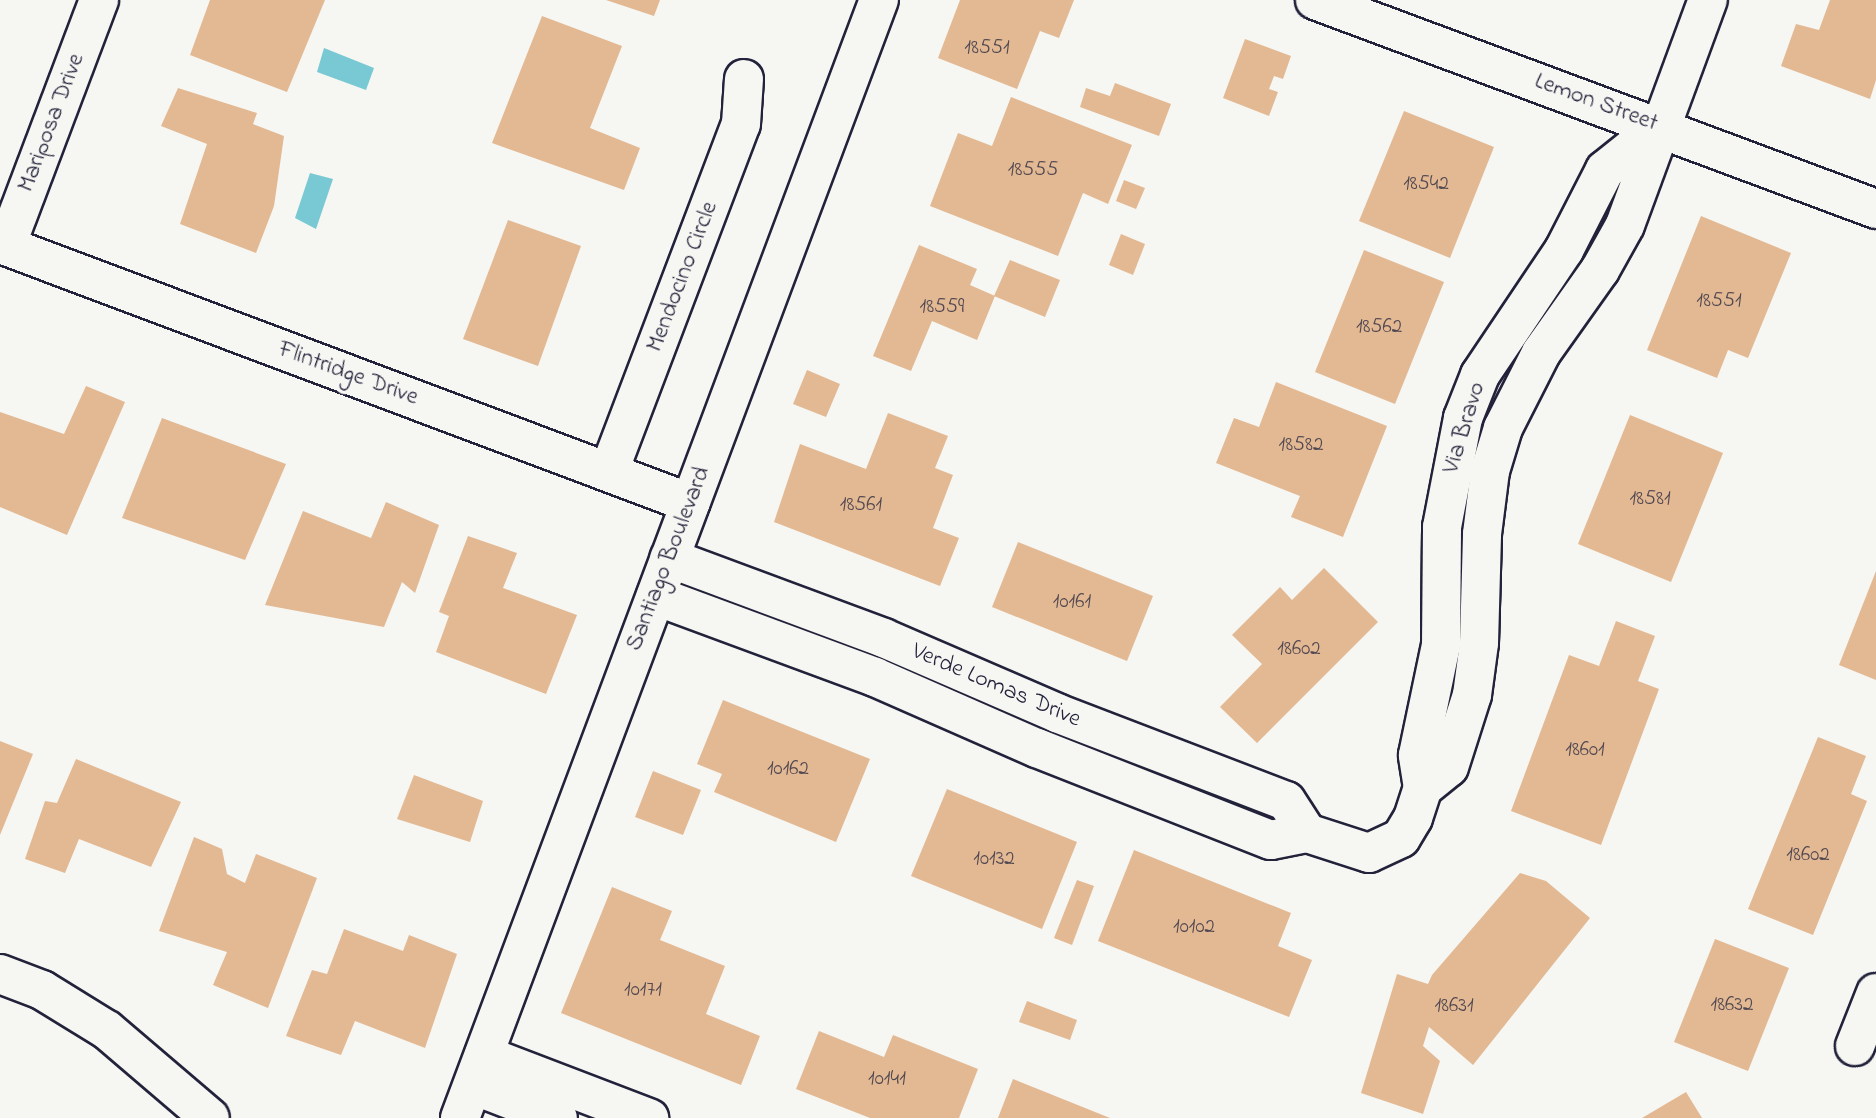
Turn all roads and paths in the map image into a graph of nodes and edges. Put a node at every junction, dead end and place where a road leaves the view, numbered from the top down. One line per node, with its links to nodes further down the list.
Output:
1 (99, 0): 8 (street, Mariposa Drive)
2 (879, 0): 12 (street, Santiago Boulevard)
3 (1315, 0): 6 (street, Lemon Street)
4 (1708, 0): 6 (street, Via Bravo)
5 (744, 79): 11 (street, Mendocino Circle)
6 (1660, 126): 7 (street, Lemon Street); 9 (street, Via Bravo); 10 (street, Via Bravo)
7 (1876, 209)
8 (5, 246): 11 (street, Flintridge Drive)
9 (1499, 344): 10 (street); 14 (street, Via Bravo)
10 (1533, 368): 15 (street, Via Bravo)
11 (609, 471): 12 (street, Flintridge Drive)
12 (690, 503): 13 (street, Santiago Boulevard)
13 (669, 558): 16 (street, Santiago Boulevard); 18 (street, Verde Lomas Drive)
14 (1442, 564): 15 (street); 17 (street, Via Bravo)
15 (1481, 575): 17 (street, Via Bravo)
16 (656, 596): 18 (street, Verde Lomas Drive); 22 (street, Santiago Boulevard)
17 (1423, 788): 18 (street, Via Bravo)
18 (1307, 833)
19 (0, 974): 23 (street)
20 (1876, 993): 21 (street)
21 (1855, 1046)
22 (472, 1086): 24 (street); 25 (street)
23 (210, 1118)
24 (558, 1118)
25 (649, 1118)

